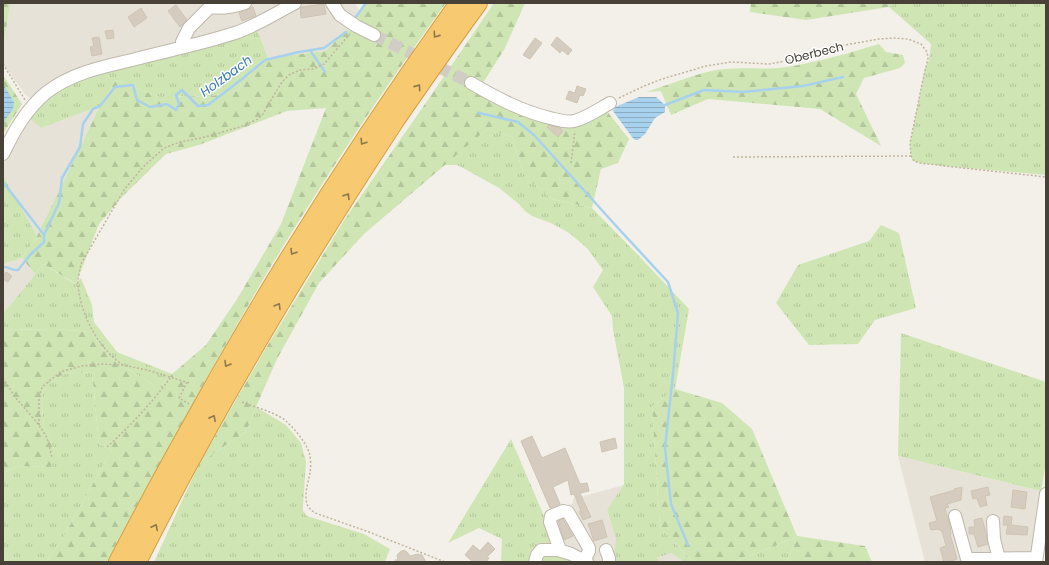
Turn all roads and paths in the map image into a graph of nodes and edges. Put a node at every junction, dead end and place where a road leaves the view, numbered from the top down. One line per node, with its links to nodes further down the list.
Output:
1 (245, 3): 8 (street)
2 (332, 3): 6 (street)
3 (458, 3): 34 (highway, one-way to 34)
4 (478, 3): 35 (highway, one-way to 4)
5 (291, 4): 8 (street)
6 (356, 26): 7 (street); 19 (path)
7 (374, 35)
8 (184, 47): 12 (street)
9 (3, 64): 12 (path)
10 (471, 83): 13 (street)
11 (610, 103): 13 (street); 15 (path, Oberbech)
12 (31, 108): 14 (street)
13 (576, 121): 17 (path)
14 (3, 154)
15 (911, 156): 16 (path); 18 (path)
16 (733, 157)
17 (571, 163)
18 (1046, 177)
19 (123, 365): 21 (path); 24 (path)
20 (3, 378): 24 (path)
21 (170, 378): 23 (path); 25 (path)
22 (242, 402): 36 (path)
23 (189, 404)
24 (39, 425): 26 (path)
25 (107, 447)
26 (52, 458)
27 (1046, 494): 32 (street)
28 (954, 516): 31 (street)
29 (993, 521): 31 (street)
30 (560, 550): 33 (street); 33 (street); 37 (street)
31 (999, 559): 32 (street)
32 (1036, 560)
33 (586, 561)
34 (118, 562)
35 (137, 562)
36 (445, 562)
37 (535, 562)

